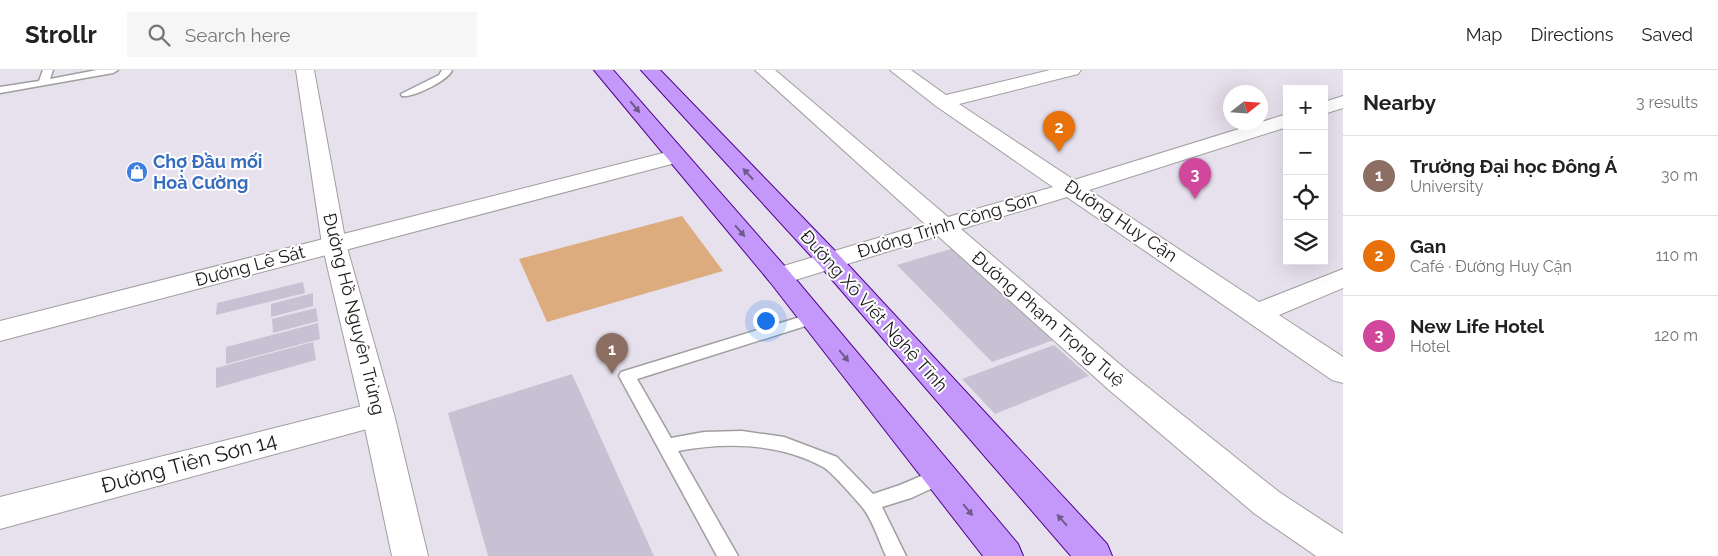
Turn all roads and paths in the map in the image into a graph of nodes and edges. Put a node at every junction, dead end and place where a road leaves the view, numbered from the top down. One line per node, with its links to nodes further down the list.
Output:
1 (48, 70): 10 (lane)
2 (113, 70): 10 (lane)
3 (304, 70): 20 (street, Đường Hồ Nguyên Trừng)
4 (446, 70): 12 (lane)
5 (603, 70): 17 (main road, one-way to 17)
6 (650, 70): 21 (main road, Đường Xô Viết Nghệ Tĩnh, one-way to 6)
7 (764, 70): 19 (street, Đường Phạm Trọng Tuệ)
8 (899, 70): 13 (street, Đường Huy Cận)
9 (1067, 70): 13 (street)
10 (43, 83): 11 (lane)
11 (0, 90)
12 (406, 94)
13 (942, 102): 18 (street, Đường Huy Cận)
14 (1343, 102): 15 (street)
15 (1328, 107)
16 (1283, 121): 18 (street, Đường Trịnh Công Sơn)
17 (675, 156): 20 (street, Đường Lê Sát); 22 (main road, one-way to 22)
18 (1072, 188): 19 (street, Đường Trịnh Công Sơn); 24 (street, Đường Huy Cận)
19 (942, 226): 21 (street, Đường Trịnh Công Sơn); 33 (street, Đường Phạm Trọng Tuệ)
20 (334, 244): 26 (street, Đường Lê Sát); 28 (street, Đường Hồ Nguyên Trừng)
21 (830, 261): 22 (street, Đường Trịnh Công Sơn); 38 (main road, Đường Xô Viết Nghệ Tĩnh, one-way to 21)
22 (779, 276): 25 (main road)
23 (1343, 278): 24 (street)
24 (1256, 314): 27 (street, Đường Huy Cận)
25 (812, 318): 29 (lane); 30 (main road, one-way to 30)
26 (0, 331)
27 (1343, 372)
28 (378, 414): 32 (street, Đường Tiên Sơn 14); 34 (street, Đường Hồ Nguyên Trừng)
29 (666, 446): 31 (lane); 35 (lane)
30 (940, 476): 31 (lane); 37 (main road, one-way to 37)
31 (870, 503): 36 (lane)
32 (0, 513)
33 (1343, 554)
34 (410, 556)
35 (728, 556)
36 (896, 556)
37 (1005, 556)
38 (1094, 556)

